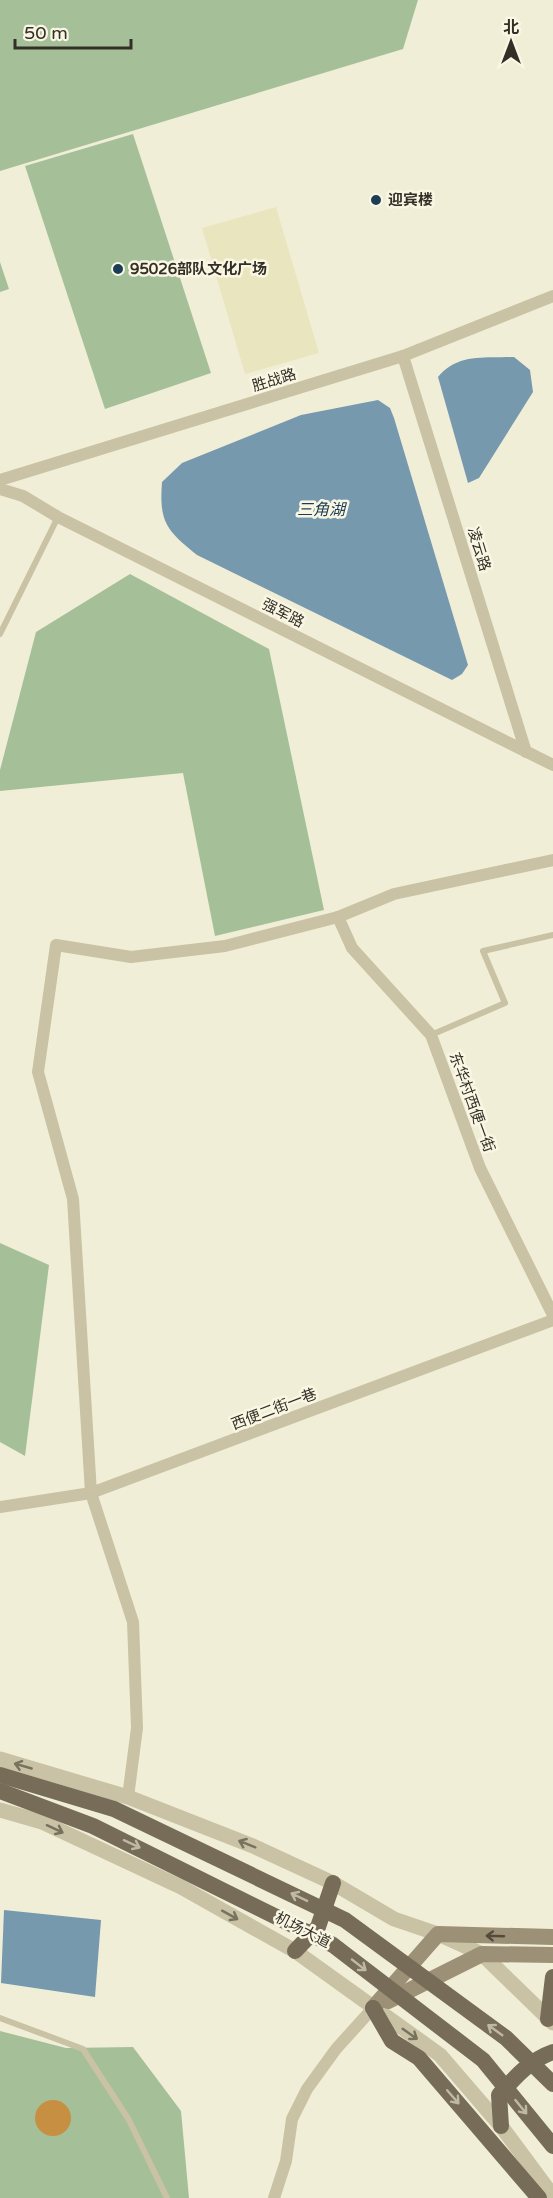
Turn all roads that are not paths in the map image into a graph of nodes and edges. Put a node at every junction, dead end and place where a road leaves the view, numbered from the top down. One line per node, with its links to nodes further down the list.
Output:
1 (553, 296): 2 (street, 胜战路)
2 (403, 356): 3 (street, 胜战路); 7 (street, 凌云路)
3 (0, 480)
4 (0, 489): 5 (street, 强军路)
5 (58, 517): 6 (lane); 7 (street, 强军路)
6 (0, 634)
7 (526, 752): 8 (street, 强军路)
8 (553, 765)
9 (553, 860): 10 (street)
10 (338, 917): 12 (street, 东华村西便一街); 15 (street)
11 (553, 935): 12 (lane)
12 (431, 1035): 13 (street, 东华村西便一街)
13 (553, 1315)
14 (553, 1320): 15 (street, 西便二街一巷)
15 (91, 1493): 16 (street, 西便二街一巷); 20 (street)
16 (0, 1507)
17 (0, 1759): 20 (street, one-way to 17)
18 (0, 1775): 33 (main road, 机场大道, one-way to 18, bridge)
19 (0, 1791): 35 (main road, 机场大道, one-way to 35, bridge)
20 (128, 1797): 22 (street, one-way to 20)
21 (0, 1810): 25 (street, one-way to 25)
22 (333, 1883): 23 (street); 25 (main road)
23 (438, 1934): 24 (main road, one-way to 23); 26 (street); 29 (main road)
24 (553, 1938)
25 (295, 1951): 29 (street)
26 (482, 1954): 27 (main road); 29 (main road); 31 (street)
27 (553, 1955)
28 (553, 1977): 31 (main road)
29 (373, 2008): 34 (street, one-way to 34); 38 (street); 39 (main road, one-way to 39)
30 (0, 2018): 37 (lane)
31 (550, 2021)
32 (553, 2052): 34 (main road)
33 (553, 2084)
34 (501, 2126): 36 (street)
35 (553, 2146)
36 (553, 2196)
37 (167, 2198)
38 (274, 2198)
39 (539, 2198)

